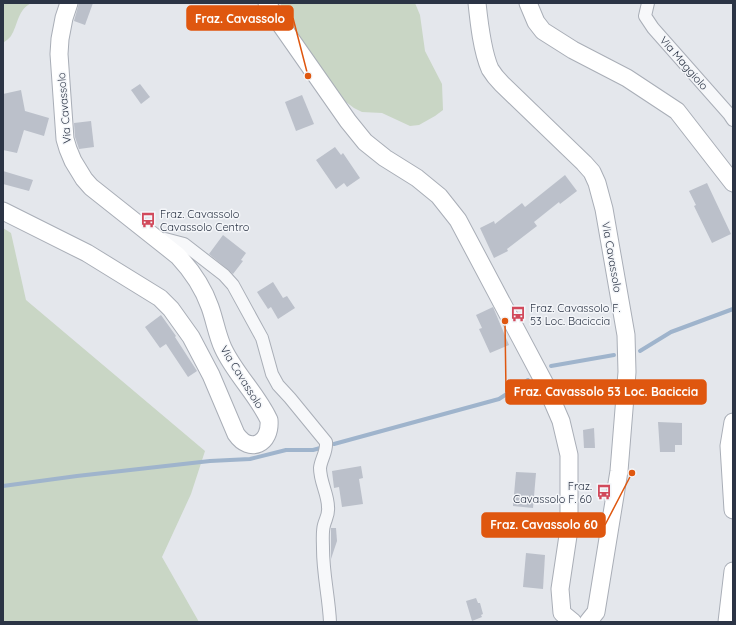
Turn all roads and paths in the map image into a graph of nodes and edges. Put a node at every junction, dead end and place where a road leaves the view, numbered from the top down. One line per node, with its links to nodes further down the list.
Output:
1 (69, 3): 9 (main road, Via Cavassolo)
2 (267, 3): 14 (main road)
3 (477, 3): 15 (main road, Via Cavassolo)
4 (528, 3): 7 (main road)
5 (648, 3): 6 (street, Via Maggiolo)
6 (733, 120)
7 (733, 183)
8 (3, 211): 9 (main road, Via Cavassolo)
9 (160, 242): 13 (street)
10 (733, 422): 11 (main road)
11 (733, 510)
12 (733, 572): 16 (main road)
13 (330, 622)
14 (573, 622)
15 (588, 622)
16 (727, 622)

